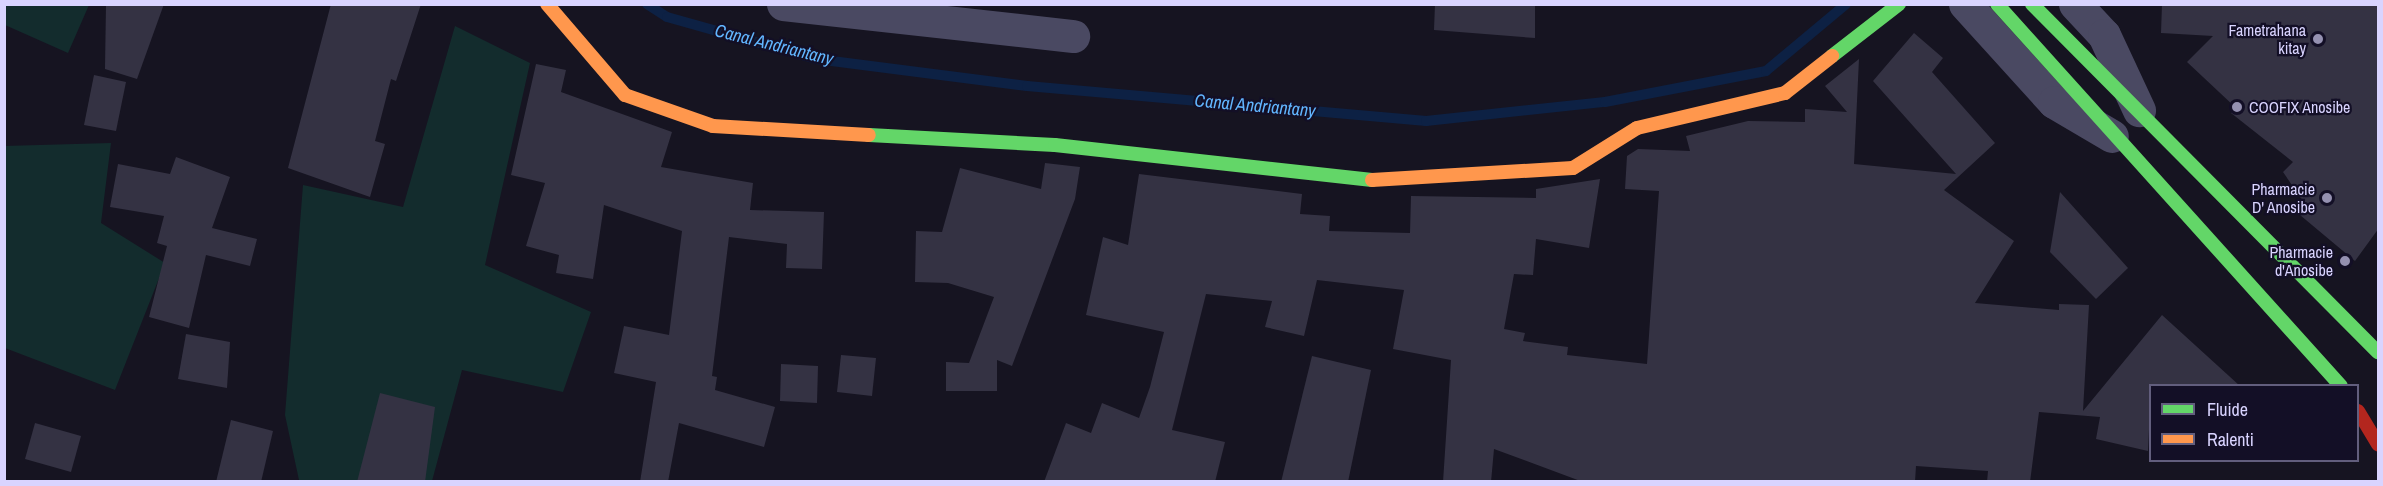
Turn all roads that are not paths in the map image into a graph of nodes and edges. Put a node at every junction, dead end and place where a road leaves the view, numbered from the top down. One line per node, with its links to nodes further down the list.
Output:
1 (547, 4): 3 (street)
2 (783, 4): 8 (street)
3 (1899, 4)
4 (1965, 4): 9 (street)
5 (1997, 4): 9 (street)
6 (2032, 4): 9 (street)
7 (2075, 4): 9 (street)
8 (1074, 36)
9 (2133, 131): 10 (street); 11 (street)
10 (2379, 352)
11 (2339, 384)
12 (2359, 413): 13 (street)
13 (2379, 444)

